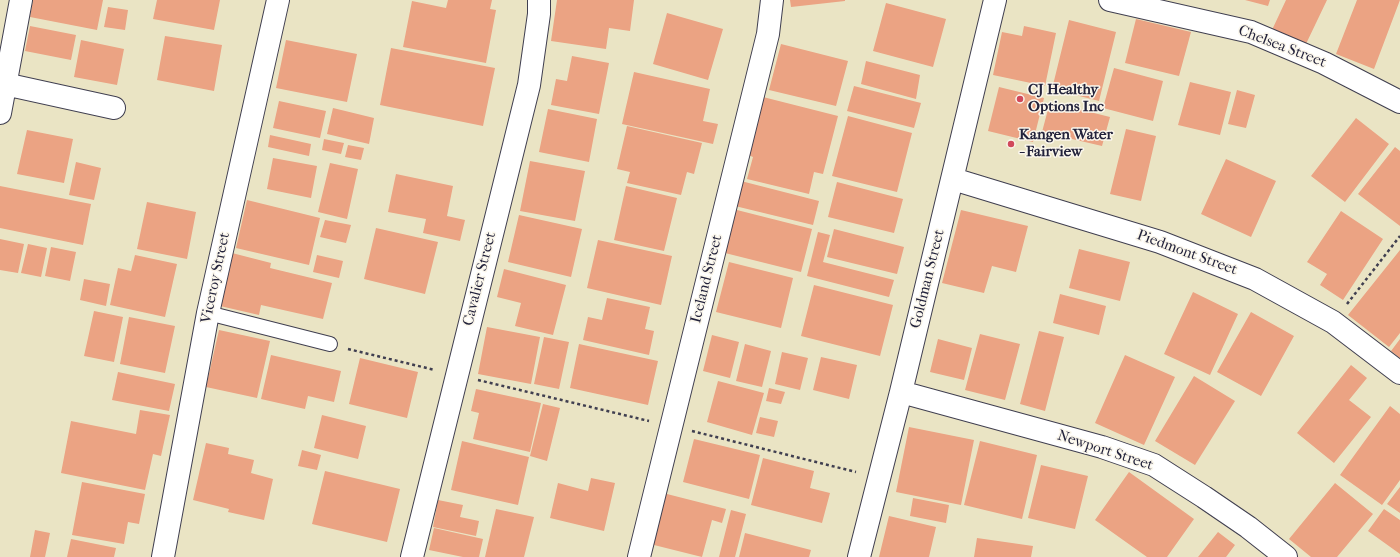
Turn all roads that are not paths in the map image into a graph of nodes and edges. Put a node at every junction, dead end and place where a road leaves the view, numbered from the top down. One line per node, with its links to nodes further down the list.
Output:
1 (21, 0): 7 (street)
2 (278, 0): 12 (street, Viceroy Street)
3 (539, 0): 17 (street, Cavalier Street)
4 (772, 0): 18 (street, Iceland Street)
5 (995, 0): 11 (street, Goldman Street)
6 (1110, 0): 8 (street, Chelsea Street)
7 (3, 83): 9 (street); 10 (street)
8 (1400, 102)
9 (114, 108)
10 (0, 113)
11 (953, 179): 14 (street, Piedmont Street); 15 (street, Goldman Street)
12 (208, 313): 13 (lane); 16 (street, Viceroy Street)
13 (330, 344)
14 (1400, 373)
15 (901, 392): 19 (street, Goldman Street); 20 (street, Newport Street)
16 (163, 557)
17 (412, 557)
18 (639, 557)
19 (859, 557)
20 (1286, 557)

